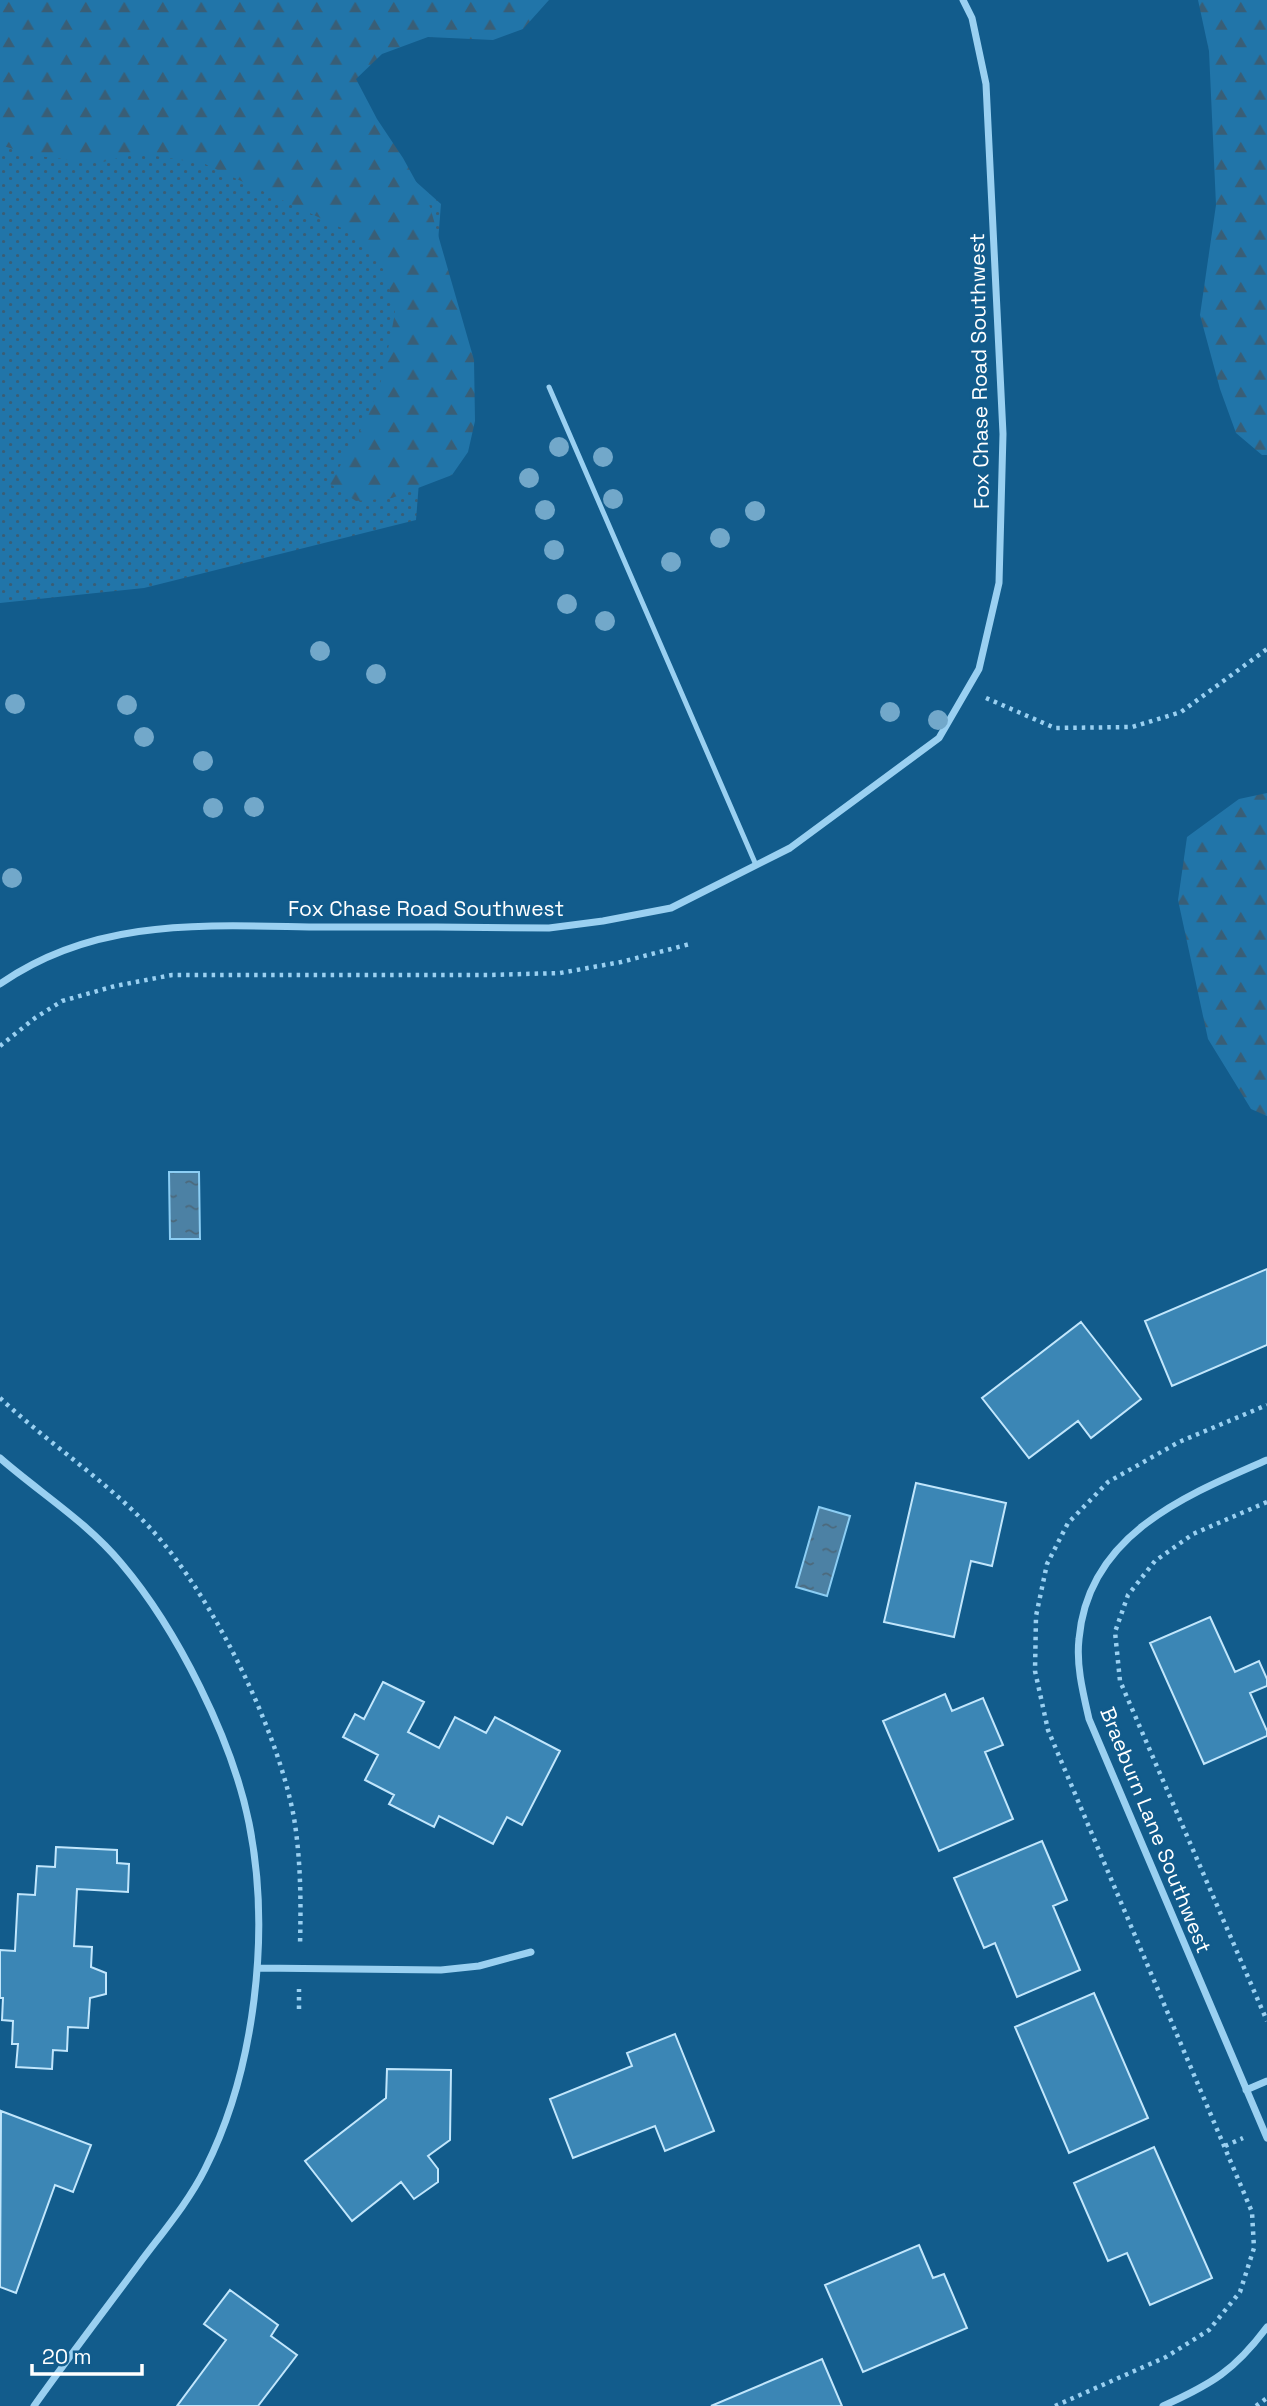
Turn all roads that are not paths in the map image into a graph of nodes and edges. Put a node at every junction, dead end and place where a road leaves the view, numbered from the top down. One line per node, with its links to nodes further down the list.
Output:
1 (963, 0): 3 (street, Fox Chase Road Southwest)
2 (549, 387): 3 (lane)
3 (756, 865): 4 (street, Fox Chase Road Southwest)
4 (0, 984)
5 (0, 1458): 8 (street)
6 (1267, 1460): 10 (street, Braeburn Lane Southwest)
7 (531, 1952): 8 (street)
8 (257, 1968): 13 (street)
9 (1267, 2081): 10 (street)
10 (1246, 2090): 11 (street, Braeburn Lane Southwest)
11 (1267, 2138)
12 (1267, 2326): 14 (street)
13 (33, 2406)
14 (1163, 2406)

